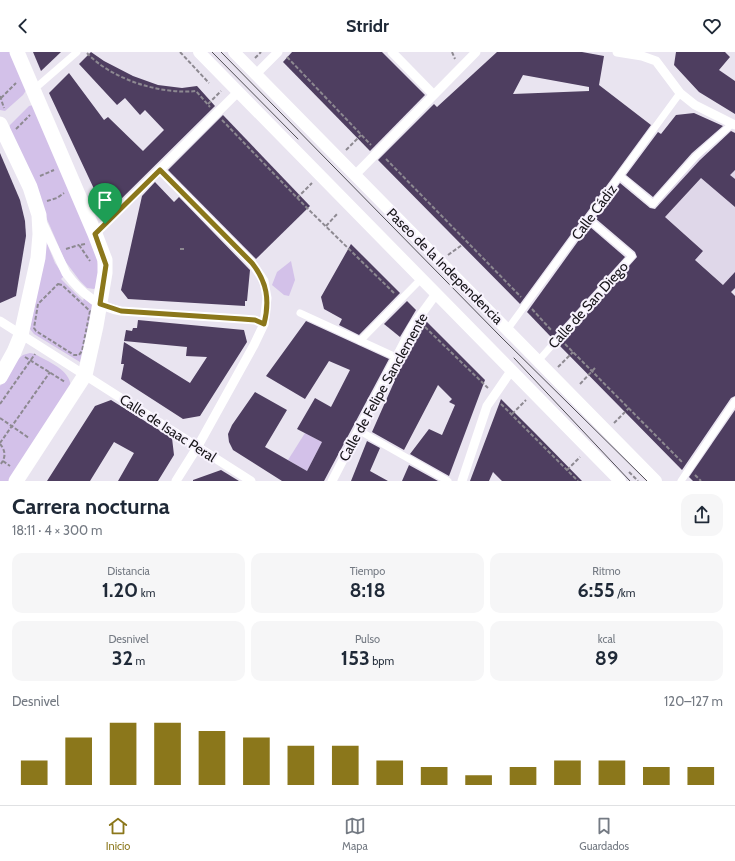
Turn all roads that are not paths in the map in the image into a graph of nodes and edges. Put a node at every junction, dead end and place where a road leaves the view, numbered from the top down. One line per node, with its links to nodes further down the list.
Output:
1 (17, 52): 23 (main road)
2 (77, 52): 12 (street)
3 (199, 52): 13 (street, Paseo de la Independencia)
4 (234, 52): 11 (street, Paseo de la Independencia)
5 (278, 52): 11 (street)
6 (392, 52): 15 (street)
7 (476, 52): 15 (street)
8 (617, 52): 10 (street)
9 (659, 52): 10 (street)
10 (656, 61): 14 (street)
11 (255, 75): 19 (street, Paseo de la Independencia)
12 (39, 84)
13 (238, 92): 18 (street); 25 (street, Paseo de la Independencia)
14 (680, 93): 17 (street); 20 (street, Calle Cádiz)
15 (433, 94): 19 (street)
16 (0, 124): 21 (main road)
17 (733, 125): 20 (street)
18 (160, 170): 23 (street); 29 (street)
19 (355, 175): 30 (street, Paseo de la Independencia)
20 (620, 176): 22 (street, Calle Cádiz)
21 (38, 215): 26 (street); 31 (main road)
22 (588, 219): 30 (street, Calle Cádiz); 34 (street, Calle de San Diego)
23 (95, 234): 26 (main road)
24 (419, 281): 32 (street)
25 (436, 294): 33 (street, Calle de Felipe Sanclemente); 35 (street, Paseo de la Independencia)
26 (94, 306): 29 (street); 36 (main road)
27 (300, 313): 32 (street)
28 (0, 321): 31 (street, Calle de Isaac Peral)
29 (264, 324): 40 (street)
30 (507, 330): 34 (street, Paseo de la Independencia)
31 (21, 335): 36 (street, Calle de Isaac Peral); 37 (main road)
32 (360, 341): 33 (street)
33 (396, 357): 39 (street, Calle de Felipe Sanclemente)
34 (538, 361): 48 (street, Paseo de la Independencia)
35 (512, 371): 46 (street); 47 (street, Paseo de la Independencia)
36 (85, 375): 40 (street, Calle de Isaac Peral); 41 (main road)
37 (0, 377)
38 (735, 401): 49 (street)
39 (358, 430): 44 (street, Calle de Felipe Sanclemente); 45 (street)
40 (198, 446): 42 (street); 43 (street, Calle de Isaac Peral)
41 (16, 481)
42 (176, 481)
43 (251, 481)
44 (332, 481)
45 (448, 481)
46 (462, 481)
47 (620, 481)
48 (656, 481)
49 (681, 481)

